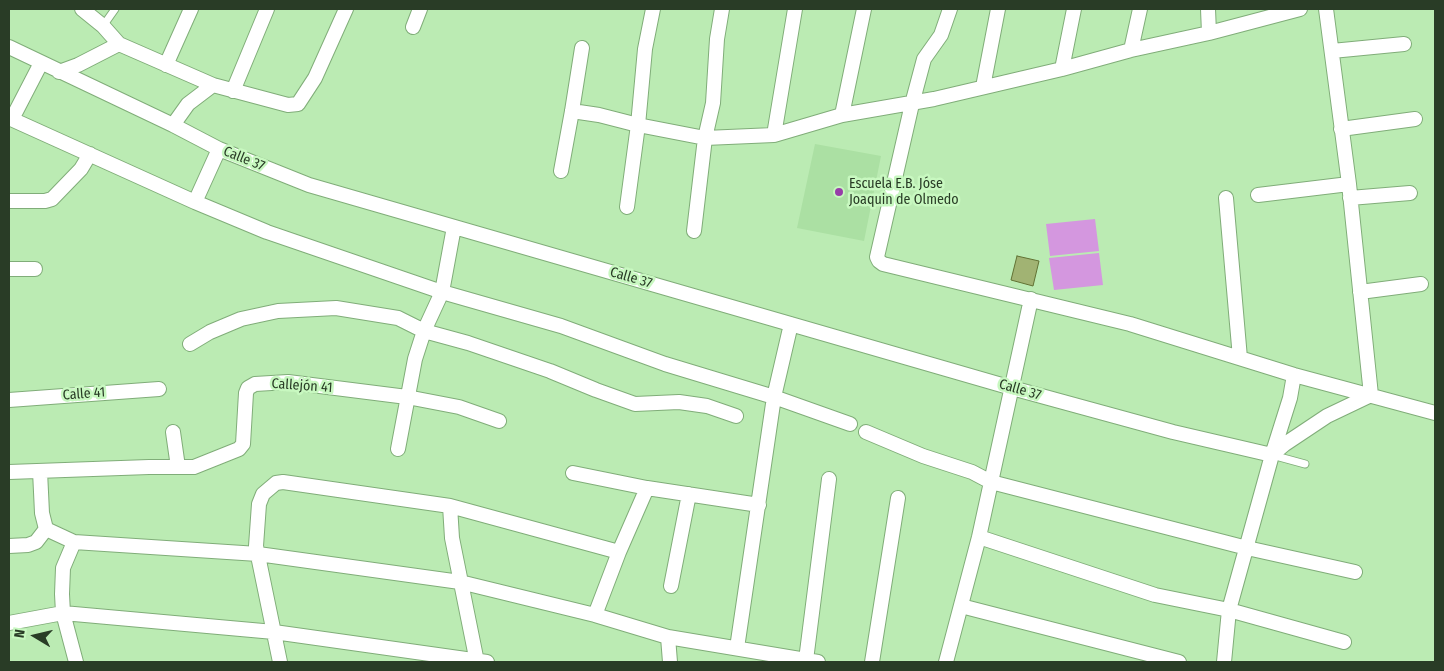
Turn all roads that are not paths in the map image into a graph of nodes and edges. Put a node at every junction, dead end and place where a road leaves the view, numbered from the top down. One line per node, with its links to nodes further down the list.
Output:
1 (82, 9): 18 (street)
2 (116, 9): 18 (lane)
3 (191, 9): 28 (street)
4 (267, 9): 33 (street)
5 (346, 9): 33 (street)
6 (420, 9): 19 (street)
7 (652, 9): 40 (street)
8 (722, 9): 43 (street)
9 (795, 9): 42 (street)
10 (864, 9): 36 (street)
11 (950, 9): 34 (street)
12 (998, 9): 32 (street)
13 (1074, 9): 29 (street)
14 (1140, 9): 25 (street)
15 (1208, 9): 20 (street)
16 (1300, 9): 20 (street)
17 (1326, 9): 26 (street)
18 (103, 26): 21 (street)
19 (413, 27)
20 (1210, 33): 25 (street)
21 (119, 44): 28 (street); 30 (street)
22 (1404, 44): 26 (street)
23 (9, 47): 27 (street, Calle 37)
24 (582, 48): 35 (street)
25 (1131, 50): 29 (street)
26 (1332, 51): 41 (street)
27 (41, 63): 30 (street, Calle 37); 37 (street)
28 (166, 65): 31 (street)
29 (1062, 69): 32 (street)
30 (59, 72): 39 (street, Calle 37)
31 (213, 85): 33 (street); 39 (street)
32 (983, 87): 34 (street)
33 (233, 91)
34 (912, 104): 36 (street); 61 (street)
35 (572, 110): 40 (street); 46 (street)
36 (842, 115): 42 (street)
37 (10, 119): 45 (street)
38 (1415, 119): 41 (street)
39 (173, 125): 44 (street, Calle 37)
40 (638, 125): 43 (street); 53 (street)
41 (1342, 129): 47 (street)
42 (774, 135): 43 (street)
43 (705, 138): 55 (street)
44 (219, 149): 52 (street); 54 (street, Calle 37)
45 (90, 154): 51 (street); 52 (street)
46 (561, 171)
47 (1349, 191): 48 (street); 49 (street); 60 (street)
48 (1410, 193)
49 (1258, 195)
50 (1226, 198): 65 (street)
51 (9, 201)
52 (195, 202): 59 (street)
53 (627, 207)
54 (454, 227): 59 (street); 62 (street, Calle 37)
55 (694, 231)
56 (9, 269): 57 (street)
57 (35, 269)
58 (1420, 284): 60 (street)
59 (442, 292): 63 (street); 71 (street)
60 (1360, 292): 69 (street)
61 (1031, 299): 65 (street); 67 (street)
62 (791, 324): 67 (street, Calle 37); 71 (street)
63 (424, 331): 64 (street); 70 (street); 74 (street)
64 (190, 344)
65 (1240, 358): 66 (street)
66 (1294, 375): 69 (street); 80 (street)
67 (1012, 388): 80 (street, Calle 37); 87 (street)
68 (159, 389): 72 (street, Calle 41)
69 (1371, 395): 73 (street); 80 (street)
70 (407, 396): 75 (street, Callejón 41); 79 (street); 82 (street, Callejón 41)
71 (774, 397): 76 (street); 92 (street)
72 (9, 400)
73 (1435, 412)
74 (736, 416)
75 (500, 421)
76 (850, 424)
77 (172, 432): 82 (street)
78 (866, 432): 87 (street)
79 (398, 450)
80 (1272, 455): 81 (lane); 97 (street)
81 (1305, 464)
82 (178, 467): 83 (street, Callejón 41)
83 (40, 471): 84 (street, Callejón 41); 93 (street)
84 (9, 472)
85 (573, 473): 88 (street)
86 (829, 479): 112 (street)
87 (991, 482): 94 (street); 97 (street)
88 (648, 488): 89 (street); 98 (street)
89 (689, 494): 92 (street); 102 (street)
90 (898, 498): 117 (street)
91 (450, 506): 98 (street); 99 (street); 101 (street)
92 (759, 506): 111 (street)
93 (46, 529): 95 (street); 96 (street)
94 (979, 537): 103 (street); 104 (street)
95 (74, 542): 99 (street); 105 (street)
96 (9, 546)
97 (1247, 548): 100 (street); 104 (street)
98 (618, 552): 106 (street)
99 (258, 554): 101 (street); 108 (street)
100 (1355, 572)
101 (460, 582): 106 (street); 115 (street)
102 (671, 586)
103 (961, 606): 118 (street); 119 (street)
104 (1229, 610): 110 (street); 120 (street)
105 (64, 613): 107 (street); 108 (street); 113 (street)
106 (595, 615): 109 (street)
107 (9, 623)
108 (274, 632): 114 (street); 115 (street)
109 (668, 637): 111 (street); 116 (street)
110 (1344, 642)
111 (737, 648): 112 (street)
112 (812, 661)
113 (76, 662)
114 (280, 662)
115 (480, 662)
116 (670, 662)
117 (872, 662)
118 (946, 662)
119 (1179, 662)
120 (1224, 662)

